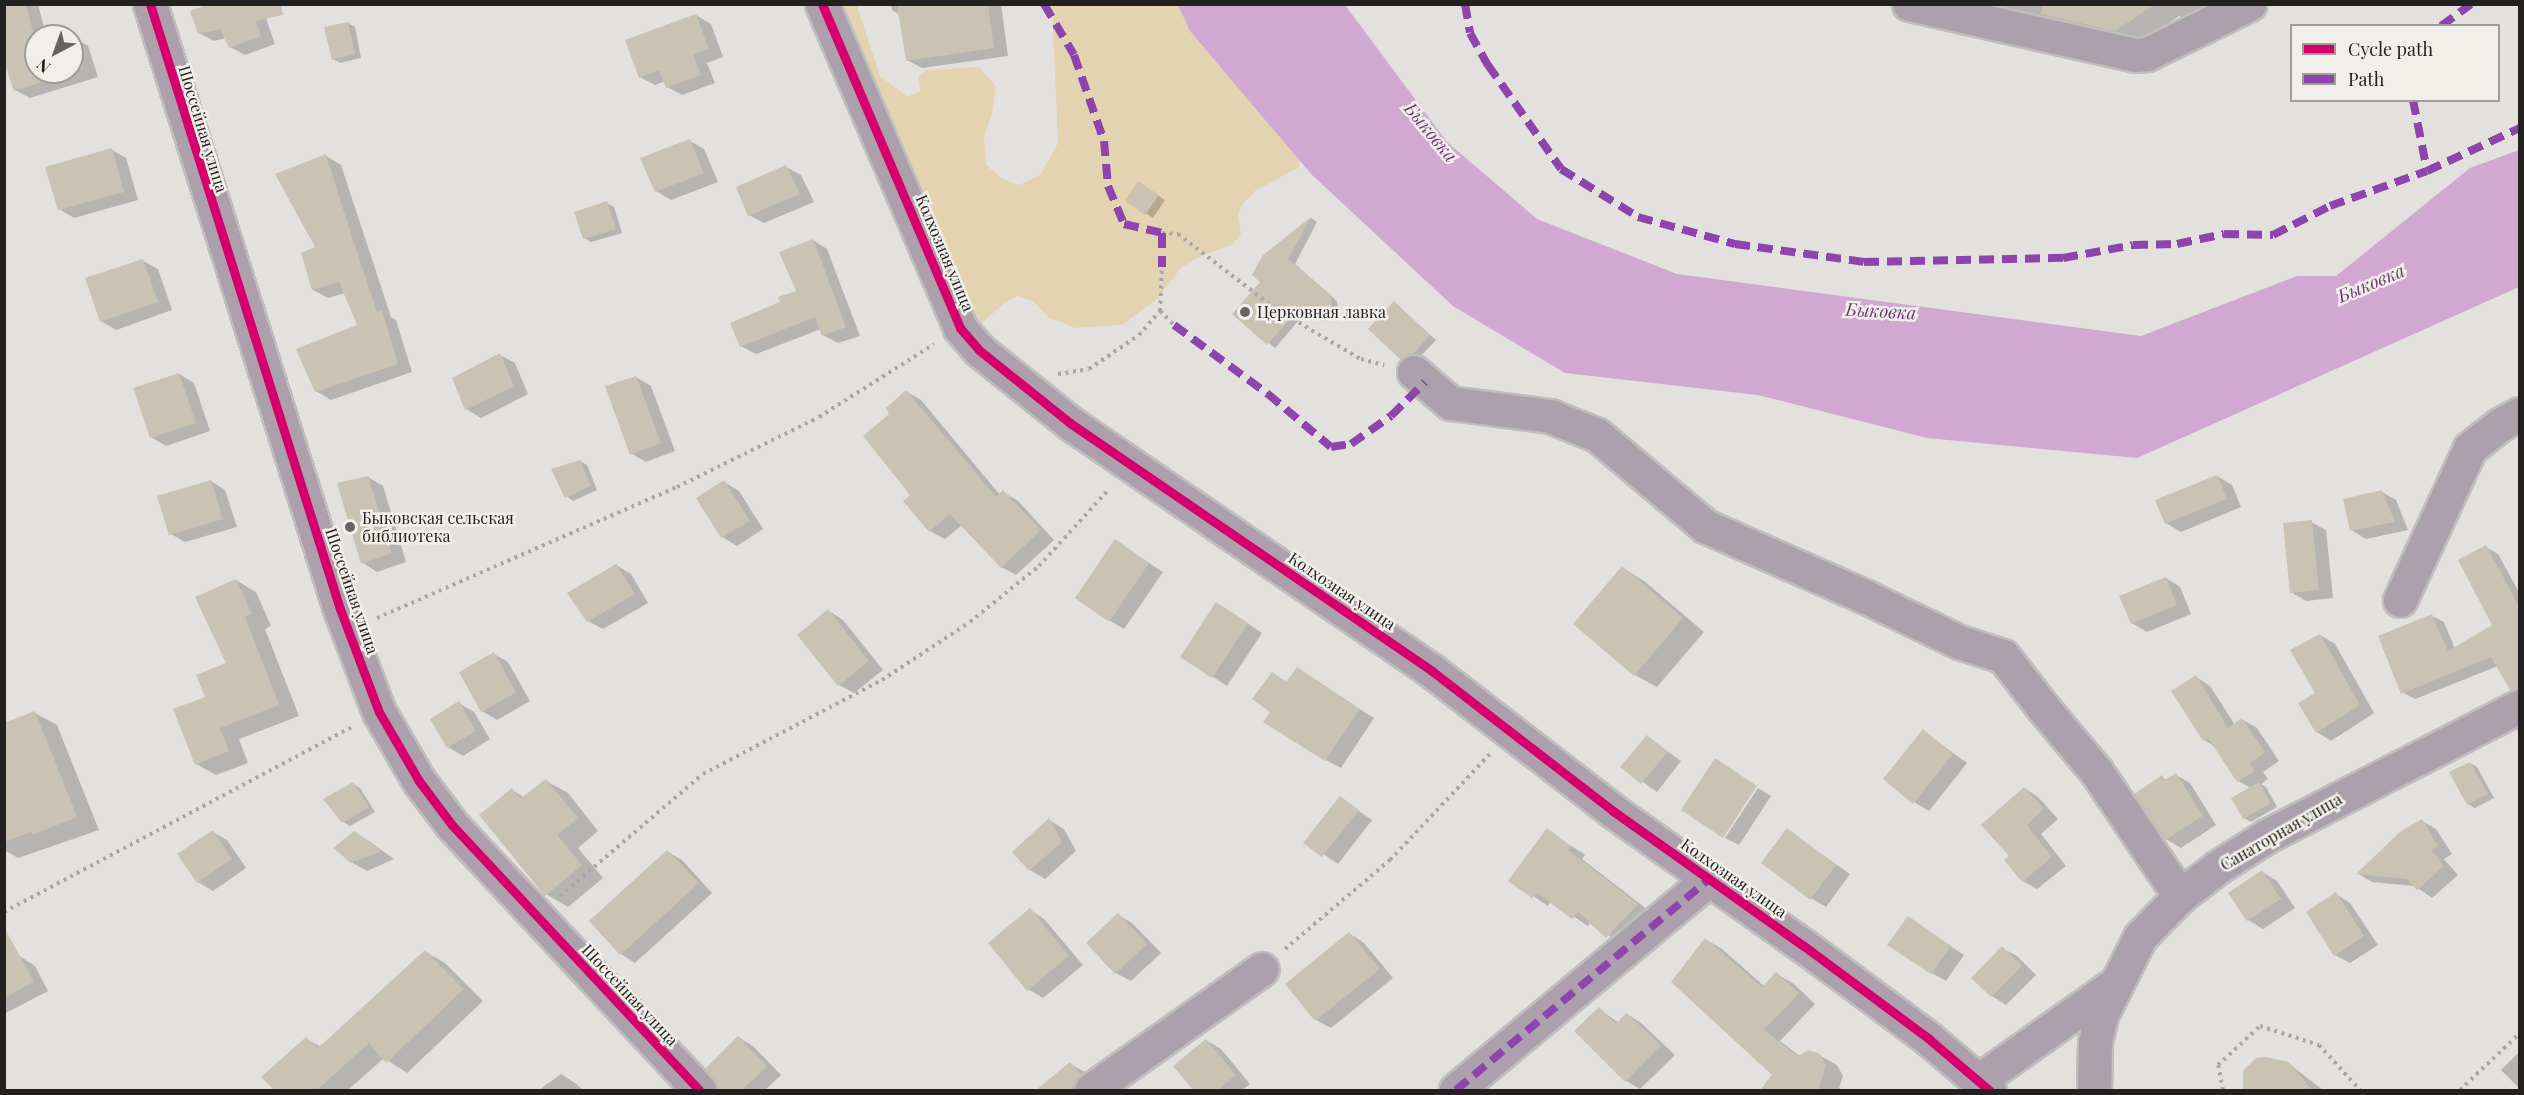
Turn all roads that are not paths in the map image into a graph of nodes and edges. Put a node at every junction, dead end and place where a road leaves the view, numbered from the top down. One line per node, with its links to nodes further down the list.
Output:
1 (150, 4): 14 (street, Шоссейная улица)
2 (822, 4): 9 (street, Колхозная улица)
3 (1909, 4): 4 (street)
4 (2249, 4)
5 (1414, 372): 10 (street)
6 (2520, 414): 7 (street)
7 (2400, 600)
8 (2520, 706): 10 (street, Санаторная улица)
9 (1708, 880): 13 (street, Колхозная улица); 16 (street)
10 (2180, 896): 12 (street, Санаторная улица)
11 (1262, 969): 15 (street)
12 (2116, 983): 13 (street); 17 (street, Санаторная улица)
13 (1983, 1086)
14 (699, 1090)
15 (1091, 1090)
16 (1456, 1090)
17 (2094, 1090)

